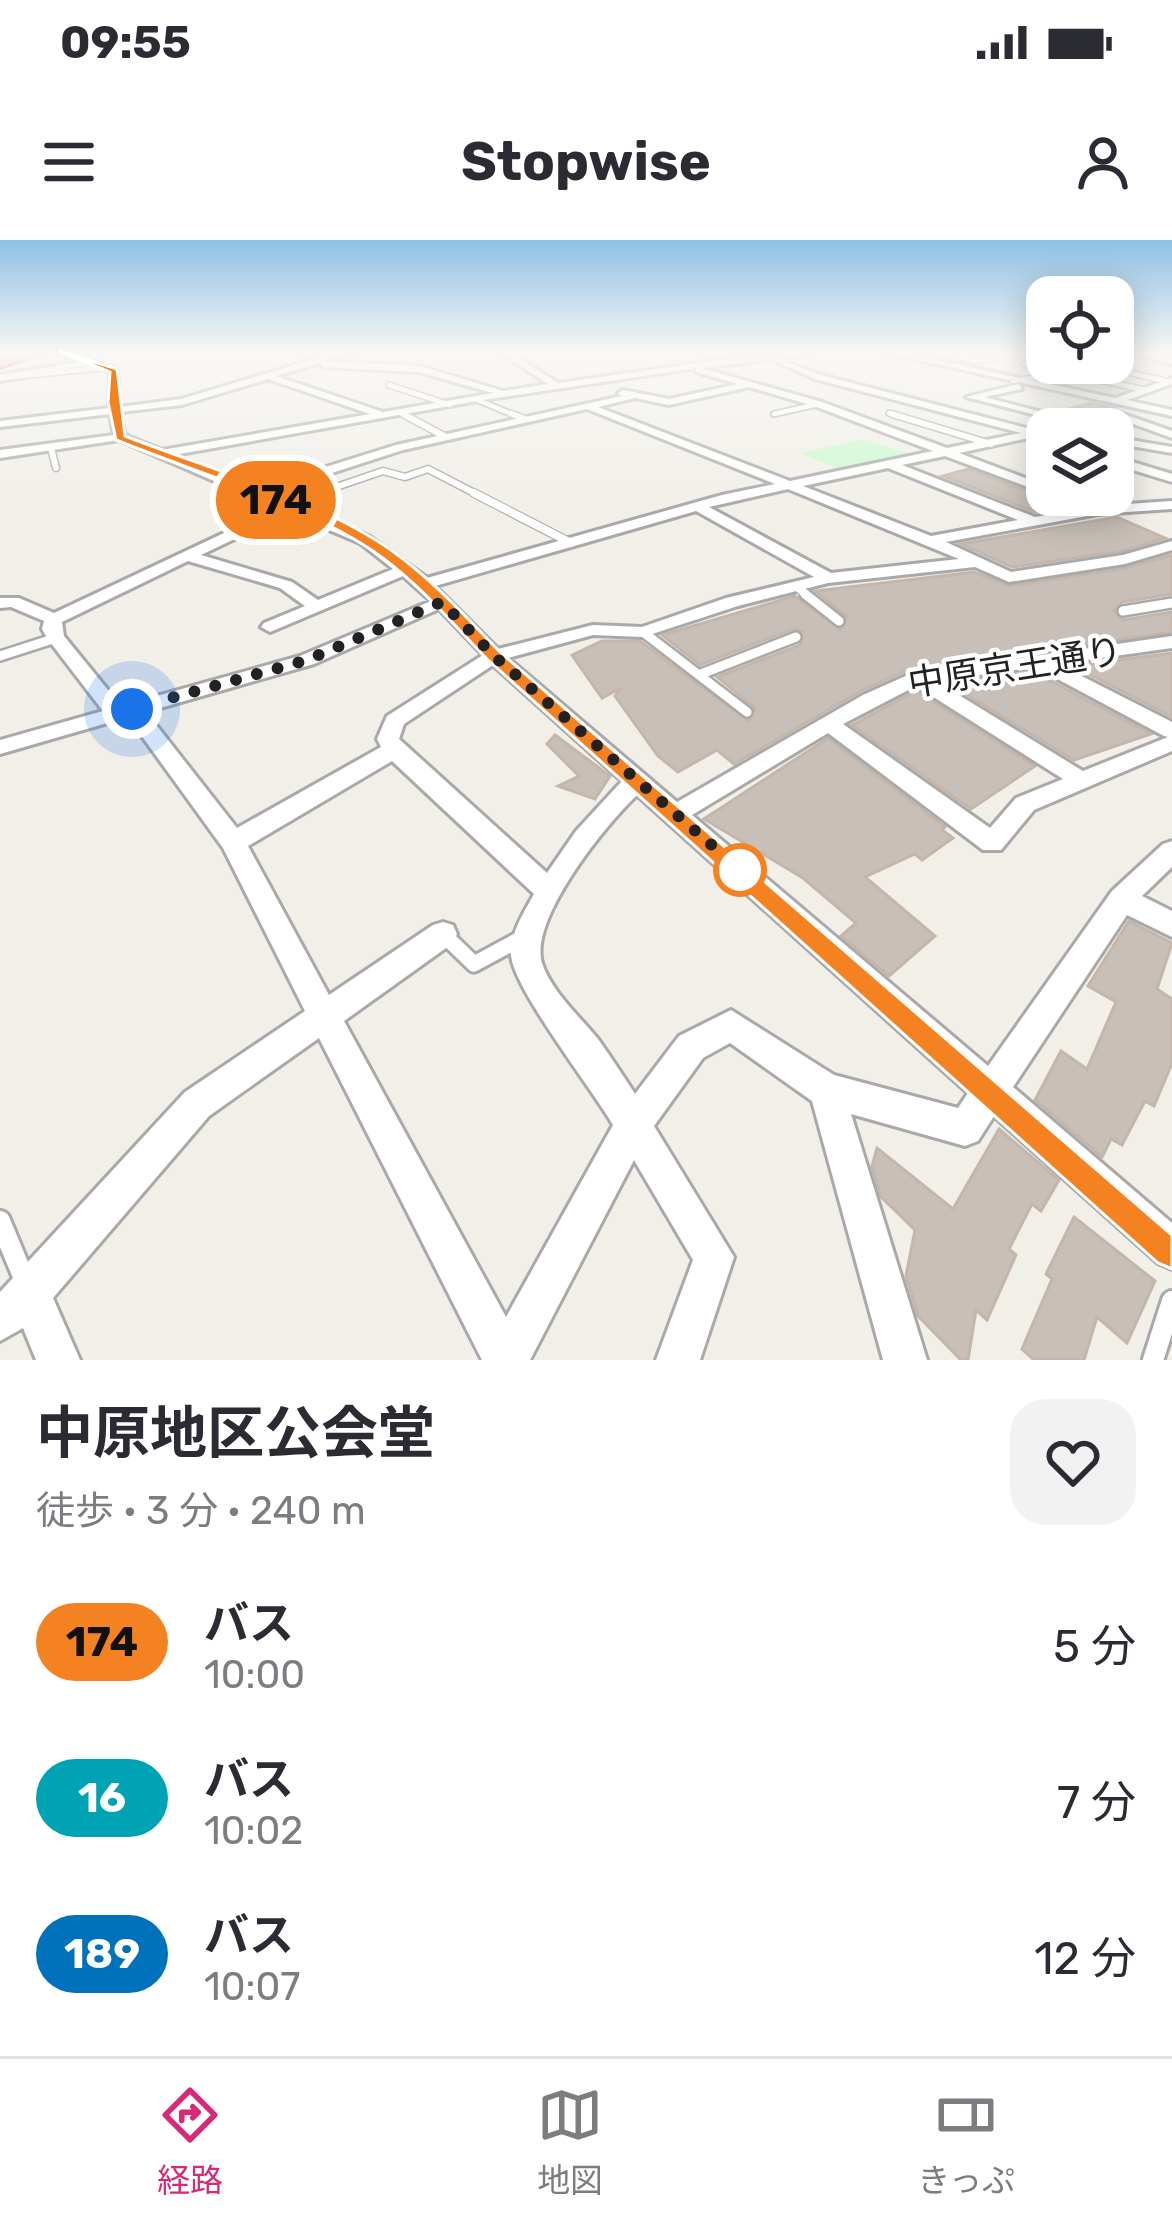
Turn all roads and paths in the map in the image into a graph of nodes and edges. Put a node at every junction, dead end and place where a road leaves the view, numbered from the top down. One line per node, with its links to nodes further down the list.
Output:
1 (113, 405): 14 (street)
2 (167, 405): 14 (street)
3 (354, 405): 19 (street)
4 (447, 405): 15 (street)
5 (491, 405): 20 (lane)
6 (591, 405): 13 (street)
7 (812, 405): 16 (lane)
8 (821, 405): 32 (street)
9 (940, 405): 23 (street)
10 (991, 405): 21 (street)
11 (1130, 405): 25 (street)
12 (1131, 405): 18 (street)
13 (588, 406): 20 (street); 40 (street)
14 (114, 413): 22 (street); 26 (street)
15 (402, 413): 19 (street); 24 (lane)
16 (774, 413)
17 (890, 413): 28 (lane)
18 (1172, 413)
19 (386, 416): 34 (street)
20 (525, 419): 24 (street)
21 (1026, 420)
22 (0, 424)
23 (1026, 425)
24 (444, 436): 41 (street)
25 (1172, 436)
26 (120, 437): 30 (street); 34 (street)
27 (1026, 437): 28 (street)
28 (991, 444): 32 (street)
29 (1134, 444): 31 (street)
30 (51, 448): 33 (street); 37 (lane)
31 (1172, 451)
32 (949, 453): 35 (street); 39 (street)
33 (0, 454)
34 (158, 454): 41 (street)
35 (892, 466): 40 (street); 47 (street)
36 (1134, 466): 38 (street)
37 (56, 468)
38 (1172, 478)
39 (1026, 482)
40 (791, 487): 44 (street); 48 (street)
41 (256, 493): 42 (street)
42 (289, 505): 49 (lane); 51 (street); 54 (street)
43 (1172, 505): 45 (street)
44 (698, 507): 49 (street); 53 (street)
45 (1134, 508)
46 (1067, 516): 47 (street)
47 (1036, 522): 48 (street)
48 (931, 541): 52 (street)
49 (572, 543): 54 (street)
50 (1172, 545): 52 (street)
51 (187, 556): 58 (street); 62 (street)
52 (979, 562): 53 (street)
53 (829, 578): 55 (street)
54 (424, 585): 58 (street); 67 (street); 71 (street)
55 (796, 586): 60 (lane); 63 (street)
56 (0, 603): 62 (street)
57 (1172, 603): 59 (lane)
58 (317, 607): 61 (street)
59 (1123, 611)
60 (839, 621)
61 (270, 627)
62 (55, 629): 66 (lane); 71 (street)
63 (643, 632): 67 (street); 69 (lane)
64 (796, 637): 69 (lane)
65 (1172, 642): 68 (street, 中原京王通り)
66 (0, 656)
67 (494, 656): 77 (street); 79 (street)
68 (1038, 661): 70 (street, 中原京王通り); 74 (street)
69 (701, 674): 72 (lane)
70 (917, 678): 73 (street, 中原京王通り); 78 (street)
71 (123, 710): 76 (street); 81 (street)
72 (747, 712)
73 (828, 723): 78 (street); 80 (street, 中原京王通り)
74 (1172, 731)
75 (1172, 742): 78 (street)
76 (0, 747)
77 (394, 750): 81 (street); 83 (street)
78 (1078, 778)
79 (637, 782): 80 (street); 83 (street)
80 (675, 814): 90 (street)
81 (233, 842): 88 (street)
82 (1172, 851): 84 (street)
83 (550, 892): 87 (street)
84 (1122, 899): 85 (street); 90 (street)
85 (1172, 925)
86 (443, 934): 87 (lane); 88 (street)
87 (525, 937): 91 (street)
88 (325, 1017): 95 (street); 97 (street)
89 (826, 1090): 90 (street); 91 (street); 99 (street)
90 (994, 1091): 93 (street)
91 (632, 1127): 97 (street); 98 (street)
92 (0, 1221): 95 (lane)
93 (1172, 1249)
94 (1172, 1301): 100 (lane)
95 (15, 1307): 96 (street)
96 (58, 1360)
97 (505, 1360)
98 (678, 1360)
99 (904, 1360)
100 (1154, 1360)

